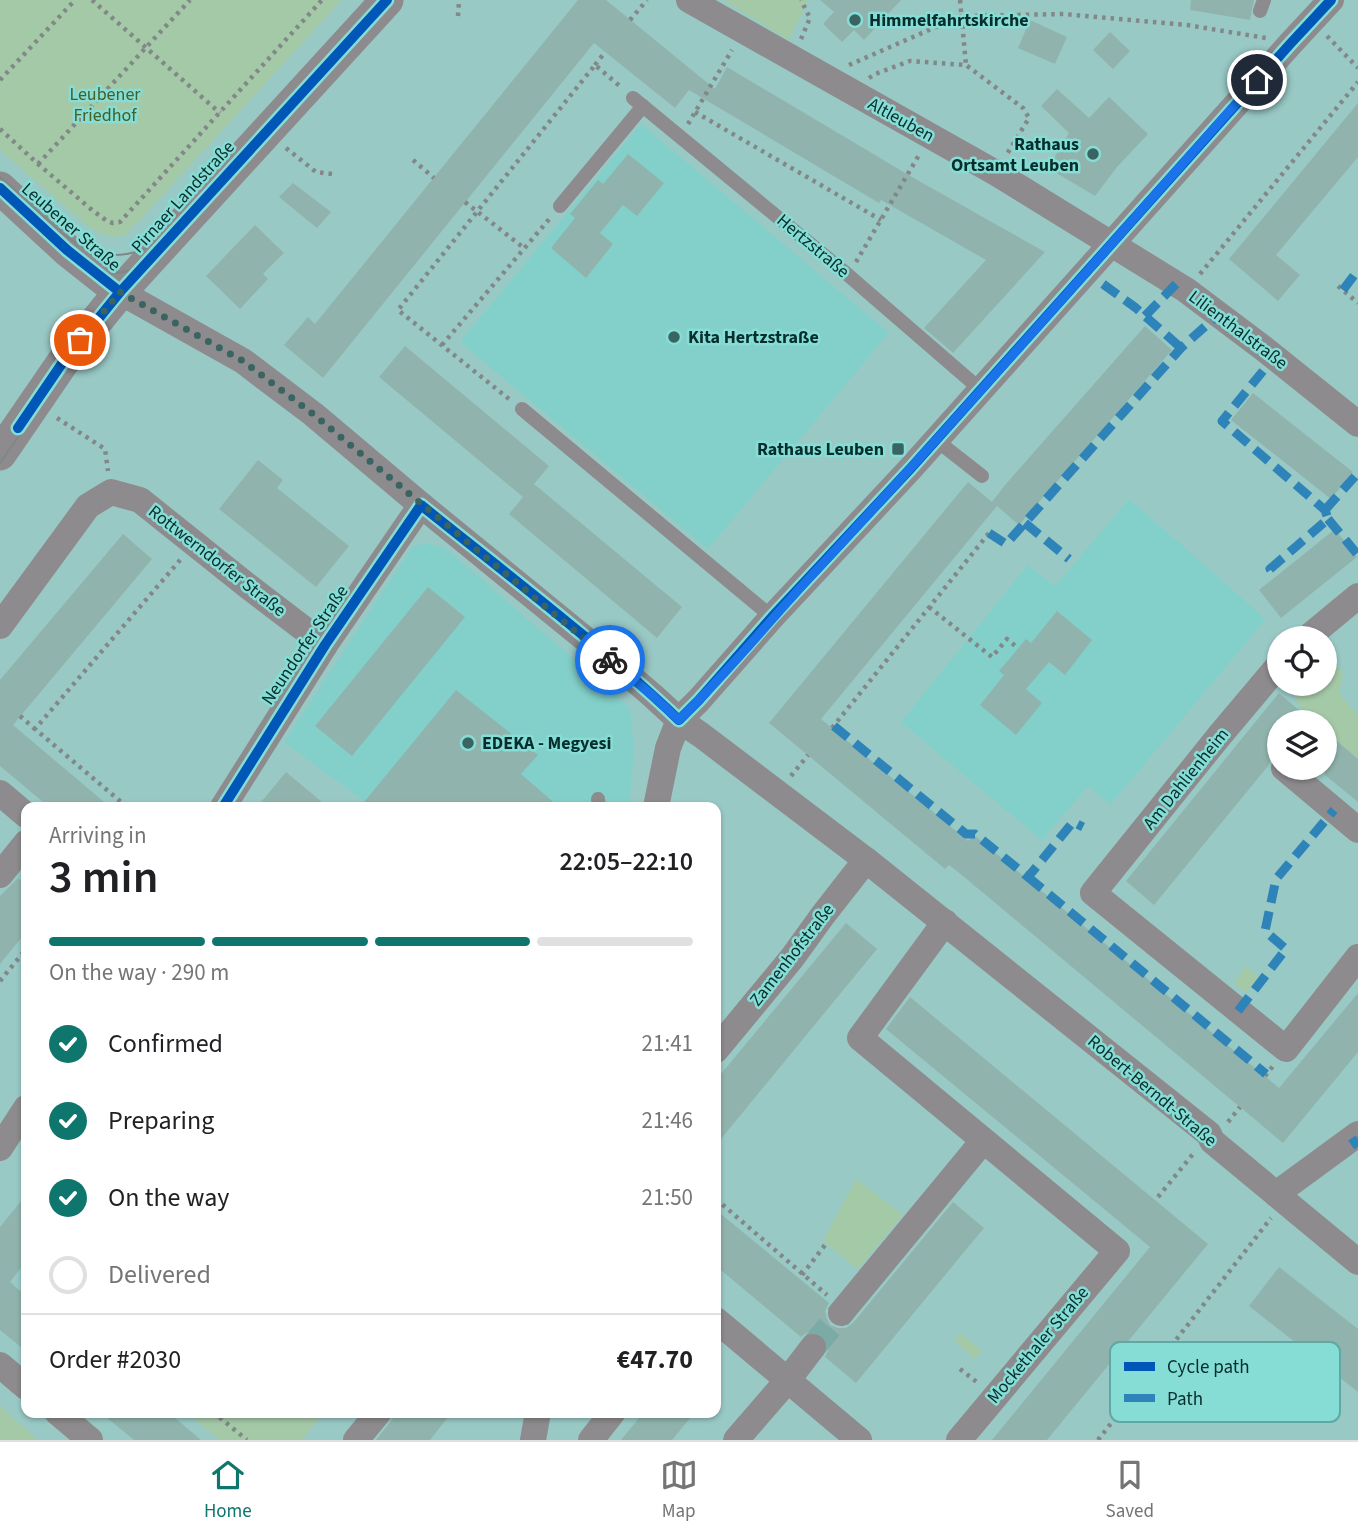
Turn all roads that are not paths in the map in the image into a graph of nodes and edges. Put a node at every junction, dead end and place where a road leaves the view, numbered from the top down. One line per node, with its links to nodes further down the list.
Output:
1 (387, 0): 7 (street, Pirnaer Landstraße)
2 (689, 0): 6 (street, Altleuben)
3 (1321, 7): 6 (street)
4 (0, 188): 7 (street, Leubener Straße)
5 (560, 206): 8 (lane, Hertzstraße)
6 (1111, 244): 8 (street); 10 (street, Lilienthalstraße)
7 (120, 292): 12 (street, Pirnaer Landstraße); 14 (street)
8 (981, 390): 11 (street)
9 (522, 409): 16 (lane)
10 (1358, 424)
11 (936, 440): 13 (lane); 16 (street)
12 (0, 454)
13 (982, 475)
14 (422, 505): 19 (street, Neundorfer Straße); 21 (street)
15 (1358, 596): 18 (street)
16 (772, 617): 21 (street)
17 (0, 626): 19 (street, Rottwerndorfer Straße)
18 (1322, 626)
19 (325, 645): 24 (street, Neundorfer Straße)
20 (1267, 679): 32 (street, Am Dahlienheim)
21 (679, 720): 25 (street); 29 (street, Robert-Berndt-Straße)
22 (1297, 780): 27 (street)
23 (0, 793): 26 (street)
24 (226, 802)
25 (657, 802)
26 (21, 812)
27 (1358, 831)
28 (21, 849): 30 (street)
29 (866, 860): 31 (street, Robert-Berndt-Straße); 33 (street, Zamenhofstraße)
30 (0, 874)
31 (945, 922): 36 (street); 38 (street, Robert-Berndt-Straße)
32 (1358, 957)
33 (721, 1044)
34 (21, 1116): 37 (street)
35 (1358, 1134): 38 (street)
36 (983, 1141): 40 (street); 56 (street, Mockethaler Straße)
37 (0, 1148)
38 (1280, 1198): 39 (street, Robert-Berndt-Straße)
39 (1358, 1262)
40 (842, 1311)
41 (721, 1324): 44 (street)
42 (813, 1347): 44 (street)
43 (0, 1365): 45 (street)
44 (787, 1381): 54 (street); 55 (street)
45 (21, 1383)
46 (64, 1418): 50 (street)
47 (374, 1418): 51 (street)
48 (537, 1418): 52 (street)
49 (608, 1418): 53 (street)
50 (90, 1440)
51 (356, 1440)
52 (533, 1440)
53 (591, 1440)
54 (736, 1440)
55 (859, 1440)
56 (958, 1440)

